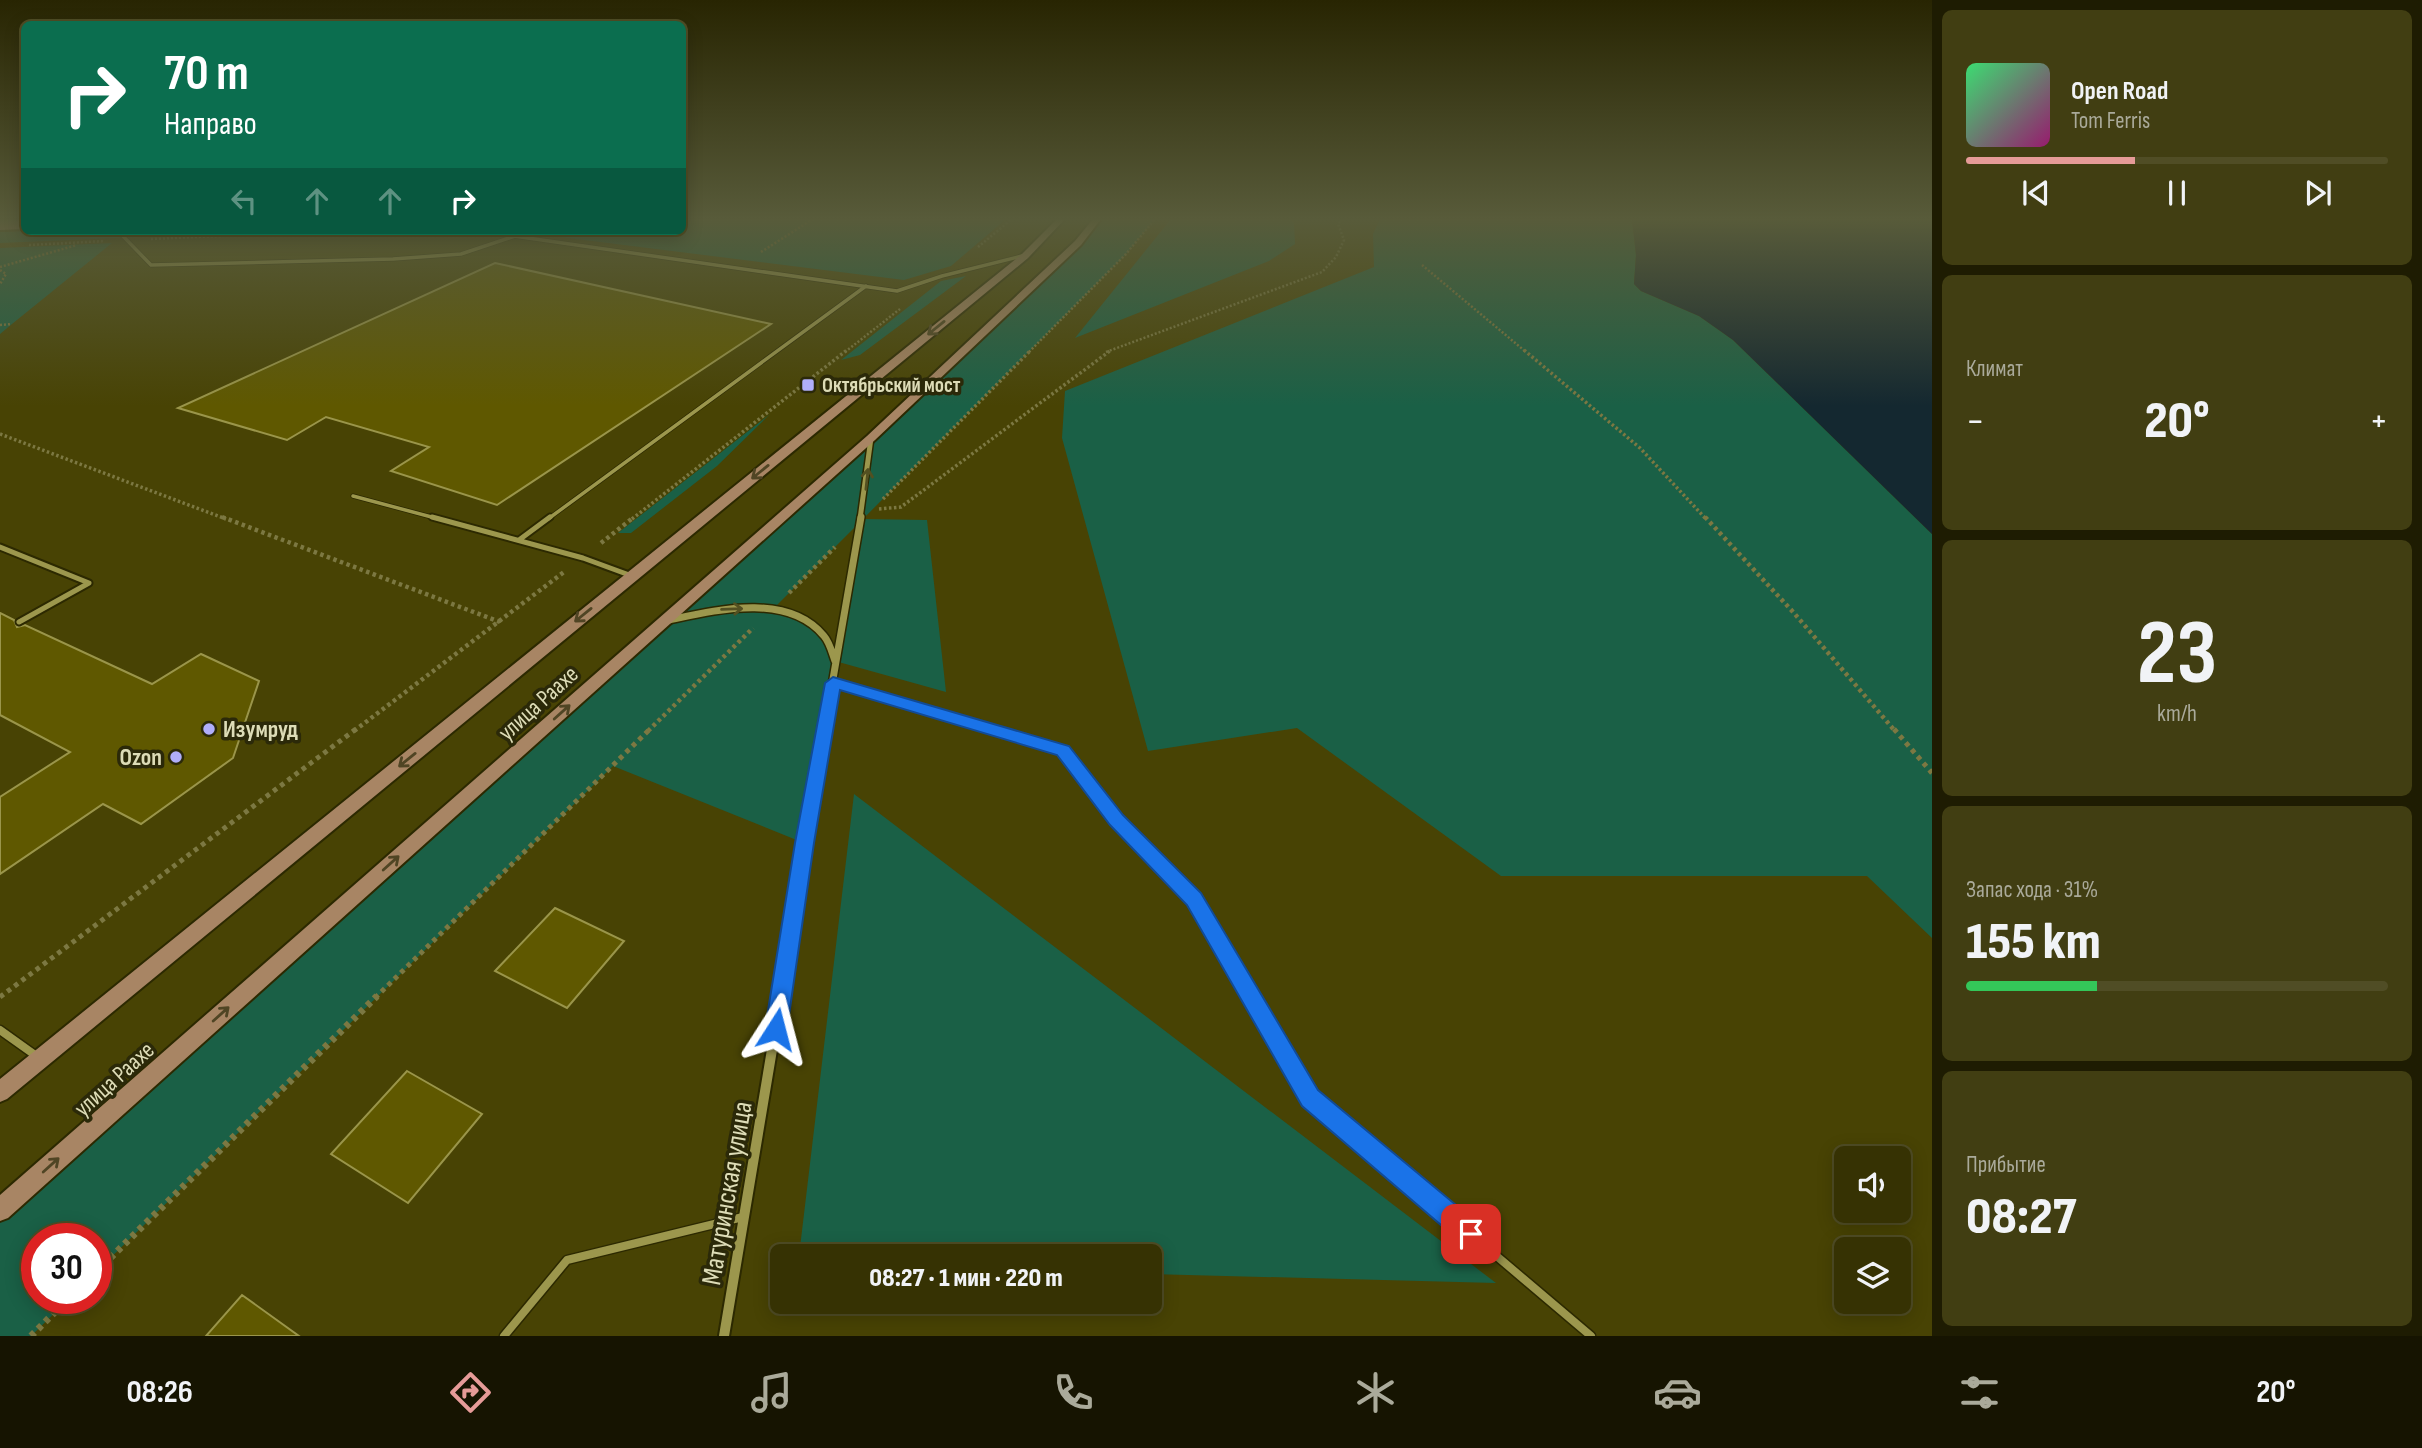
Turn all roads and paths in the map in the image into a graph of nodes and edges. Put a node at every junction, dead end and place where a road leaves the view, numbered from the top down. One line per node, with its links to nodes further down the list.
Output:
1 (833, 281): 8 (lane)
2 (926, 281): 8 (lane)
3 (994, 281): 19 (main road, улица Раахе, one-way to 19)
4 (1038, 281): 13 (main road, улица Раахе)
5 (1099, 281): 6 (path)
6 (1297, 281)
7 (1441, 281): 26 (path)
8 (866, 286): 16 (lane)
9 (901, 308): 18 (path)
10 (12, 324): 11 (path)
11 (0, 325)
12 (0, 435): 23 (path)
13 (871, 438): 15 (street, Матуринская улица, one-way to 13); 21 (main road, улица Раахе)
14 (353, 496): 16 (lane)
15 (862, 520): 20 (path); 24 (street, Матуринская улица)
16 (519, 540): 18 (lane)
17 (0, 547): 22 (lane)
18 (583, 558): 19 (lane); 23 (path)
19 (632, 576): 29 (main road, улица Раахе, one-way to 29)
20 (772, 610): 21 (street, one-way to 20); 24 (street); 33 (path)
21 (665, 621): 31 (main road, улица Раахе, one-way to 21)
22 (19, 622)
23 (500, 622): 27 (path)
24 (835, 661): 25 (street, Матуринская улица)
25 (833, 683): 32 (street, Матуринская улица); 38 (lane)
26 (1932, 773)
27 (0, 997)
28 (0, 1030): 29 (lane)
29 (41, 1059): 30 (main road, улица Раахе)
30 (0, 1092)
31 (0, 1210)
32 (747, 1216): 36 (lane); 37 (street, Матуринская улица)
33 (112, 1256)
34 (53, 1314): 35 (path)
35 (31, 1336)
36 (504, 1336)
37 (724, 1336)
38 (1591, 1336)

